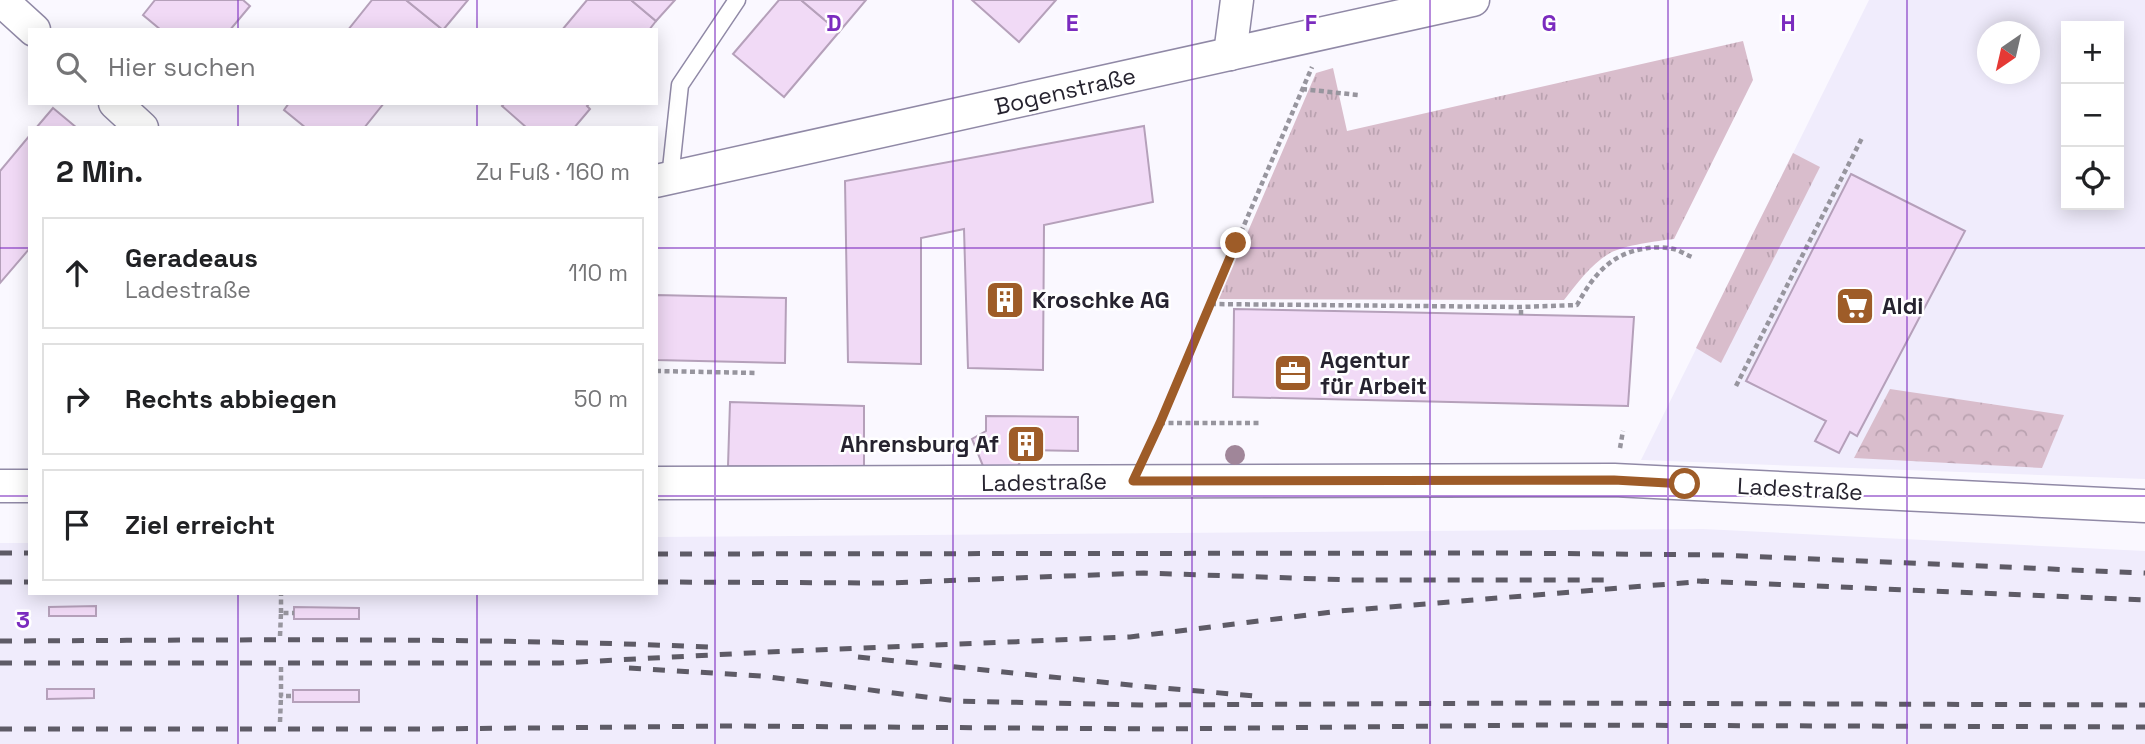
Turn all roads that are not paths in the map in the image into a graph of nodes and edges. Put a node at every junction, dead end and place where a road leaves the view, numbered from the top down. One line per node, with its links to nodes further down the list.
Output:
1 (1, 0): 5 (street)
2 (737, 0): 9 (lane)
3 (1237, 0): 6 (street)
4 (1473, 0): 6 (street, Bogenstraße)
5 (32, 28)
6 (1230, 54): 9 (street, Bogenstraße)
7 (117, 105): 8 (street)
8 (140, 126)
9 (663, 180)
10 (658, 484): 13 (street, Ladestraße)
11 (28, 485): 12 (street)
12 (0, 486)
13 (2145, 506)

